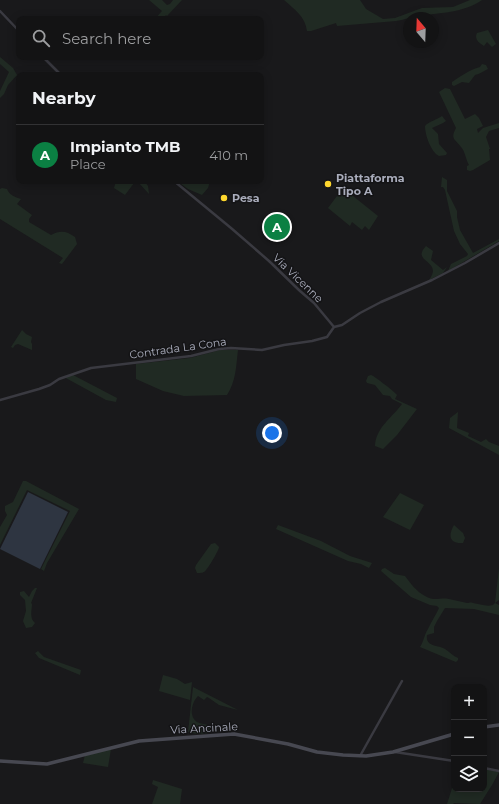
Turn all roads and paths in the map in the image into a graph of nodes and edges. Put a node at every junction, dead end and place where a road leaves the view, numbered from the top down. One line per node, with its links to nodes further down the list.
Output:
1 (0, 11): 2 (street)
2 (16, 29)
3 (46, 60): 4 (street)
4 (58, 72)
5 (178, 184): 7 (street, Via Vicenne)
6 (499, 243): 7 (street, Contrada La Cona)
7 (334, 327): 8 (street, Contrada La Cona)
8 (0, 400)
9 (402, 681): 14 (street)
10 (499, 725): 11 (main road)
11 (487, 727)
12 (451, 735): 13 (main road, Via Ancinale)
13 (393, 752): 14 (main road, Via Ancinale); 16 (street)
14 (360, 756): 15 (main road, Via Ancinale)
15 (0, 760)
16 (451, 761)
17 (487, 769): 18 (street)
18 (499, 771)

